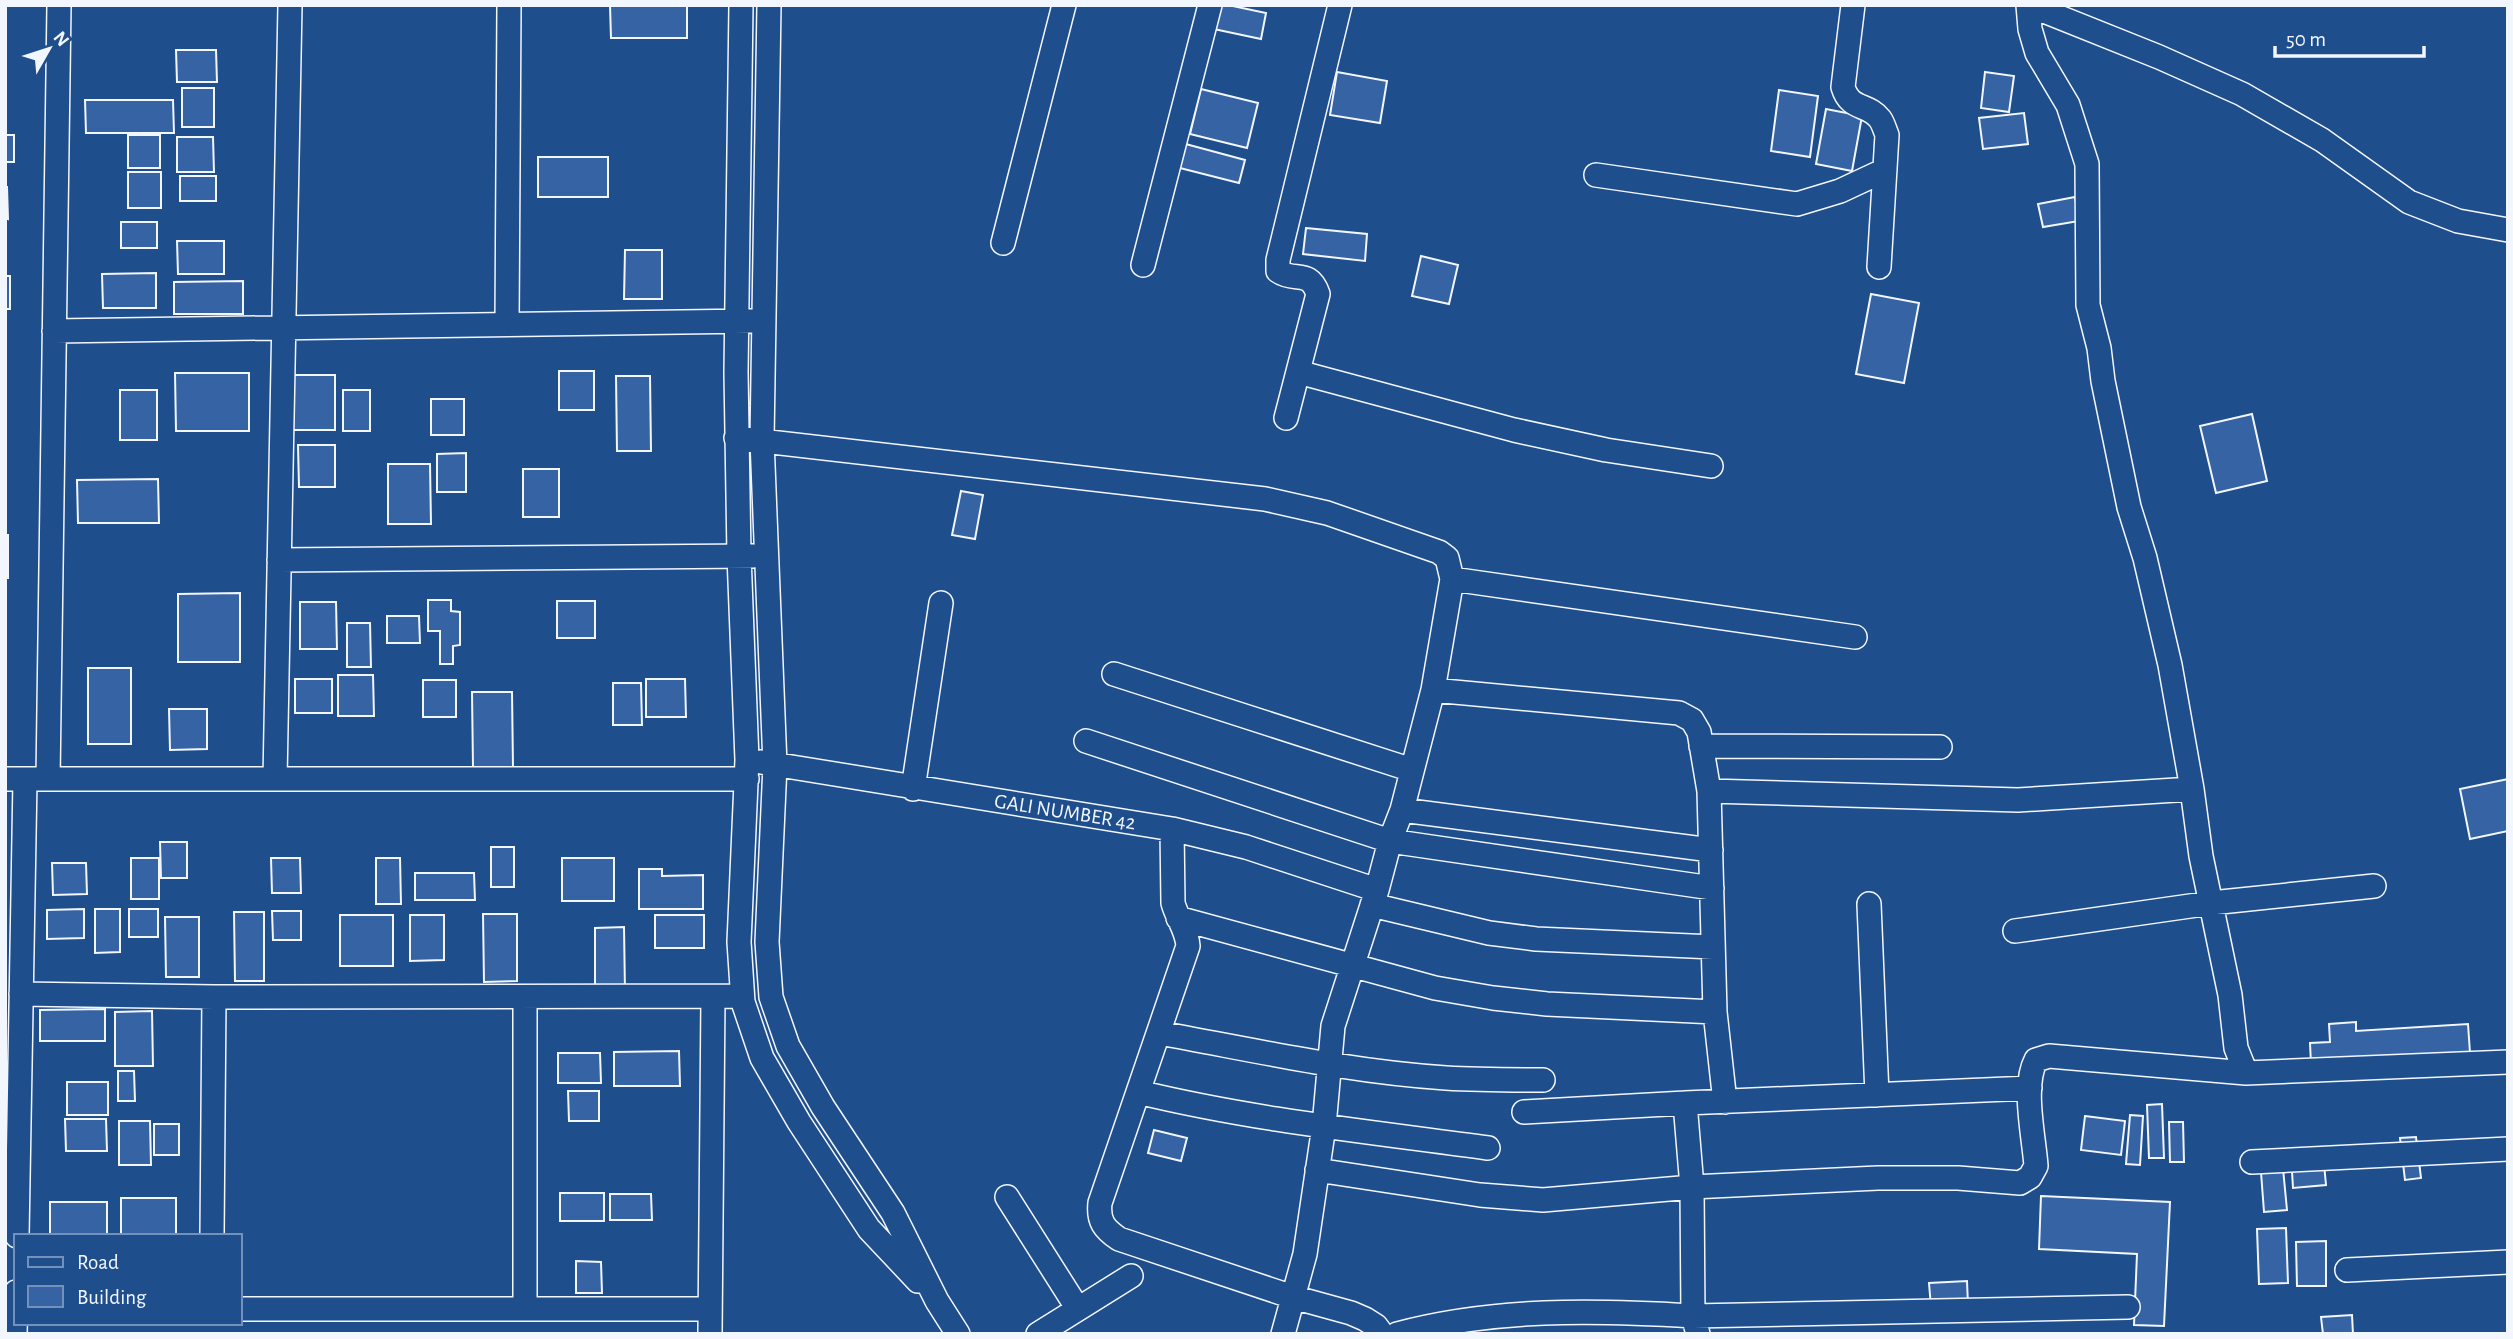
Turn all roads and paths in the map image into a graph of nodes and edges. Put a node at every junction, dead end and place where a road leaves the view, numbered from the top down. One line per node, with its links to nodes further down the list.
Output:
1 (59, 5): 21 (street)
2 (289, 5): 20 (street)
3 (509, 5): 19 (street)
4 (741, 5): 17 (street)
5 (769, 5): 18 (street)
6 (1064, 5): 14 (street)
7 (1210, 5): 15 (street)
8 (1340, 5): 22 (street)
9 (1853, 5): 11 (street)
10 (2029, 5): 13 (street); 44 (street)
11 (1885, 170): 12 (street); 16 (street)
12 (1596, 175)
13 (2508, 230)
14 (1003, 243)
15 (1143, 265)
16 (1879, 267)
17 (737, 321): 18 (street); 19 (street); 24 (street)
18 (765, 322): 25 (street)
19 (507, 324): 20 (street)
20 (284, 328): 21 (street); 29 (street)
21 (54, 331): 41 (street)
22 (1298, 372): 23 (street); 26 (street)
23 (1286, 418)
24 (736, 438): 25 (street); 27 (street)
25 (762, 440): 28 (street); 30 (street)
26 (1711, 466)
27 (739, 556): 28 (street); 29 (street); 39 (street)
28 (767, 556): 38 (street)
29 (279, 560): 42 (street)
30 (1452, 579): 32 (street); 34 (street)
31 (941, 603): 43 (street)
32 (1855, 637)
33 (1114, 674): 40 (street)
34 (1433, 690): 36 (street); 40 (street)
35 (1086, 741): 48 (street)
36 (1701, 746): 37 (street); 45 (street)
37 (1940, 747)
38 (775, 765): 39 (street, GALI NUMBER 42); 43 (street, GALI NUMBER 42); 89 (street)
39 (747, 769): 42 (street, GALI NUMBER 42); 60 (street)
40 (1412, 770): 46 (street)
41 (26, 779): 42 (street, GALI NUMBER 42); 59 (street)
42 (275, 779)
43 (913, 789): 47 (street, GALI NUMBER 42)
44 (2192, 789): 45 (street); 53 (street)
45 (1709, 791): 49 (street)
46 (1402, 810): 48 (street); 49 (street)
47 (1172, 829): 52 (street, GALI NUMBER 42); 55 (street)
48 (1390, 841): 51 (street); 52 (street)
49 (1711, 850): 51 (street)
50 (2374, 886): 53 (street)
51 (1712, 888): 57 (street)
52 (1375, 897): 57 (street, GALI NUMBER 42); 58 (street)
53 (2211, 903): 56 (street); 68 (street)
54 (1869, 904): 72 (street)
55 (1178, 918): 58 (street); 65 (street)
56 (2015, 930)
57 (1713, 947): 64 (street)
58 (1353, 964): 64 (street); 67 (street)
59 (21, 994): 61 (street); 83 (street)
60 (742, 996): 63 (street); 89 (street)
61 (214, 997): 62 (street); 84 (street)
62 (525, 997): 63 (street); 92 (street)
63 (713, 997): 93 (street)
64 (1715, 1012): 73 (street)
65 (1158, 1033): 67 (street); 71 (street)
66 (2508, 1062): 68 (street)
67 (1329, 1063): 69 (street); 76 (street)
68 (2246, 1073): 70 (street)
69 (1543, 1080)
70 (2030, 1088): 72 (street); 81 (street)
71 (1138, 1092): 76 (street); 88 (street)
72 (1877, 1095): 73 (street)
73 (1725, 1102): 74 (street)
74 (1685, 1104): 75 (street); 81 (street)
75 (1524, 1112)
76 (1324, 1126): 77 (street); 80 (street)
77 (1488, 1148)
78 (2508, 1149): 79 (street)
79 (2252, 1161)
80 (1317, 1170): 81 (street); 88 (street)
81 (1692, 1187): 95 (street)
82 (1007, 1198): 94 (street)
83 (17, 1234)
84 (212, 1234)
85 (2508, 1262): 86 (street)
86 (2347, 1270)
87 (1131, 1276): 94 (street)
88 (1293, 1297): 99 (street); 100 (street)
89 (937, 1301): 97 (street)
90 (2128, 1307): 95 (street)
91 (242, 1309): 92 (street)
92 (525, 1309): 93 (street)
93 (710, 1309): 96 (street)
94 (1078, 1309): 98 (street)
95 (1695, 1325): 101 (street)
96 (710, 1334)
97 (958, 1334)
98 (1038, 1334)
99 (1283, 1334)
100 (1382, 1334)
101 (1396, 1334)

